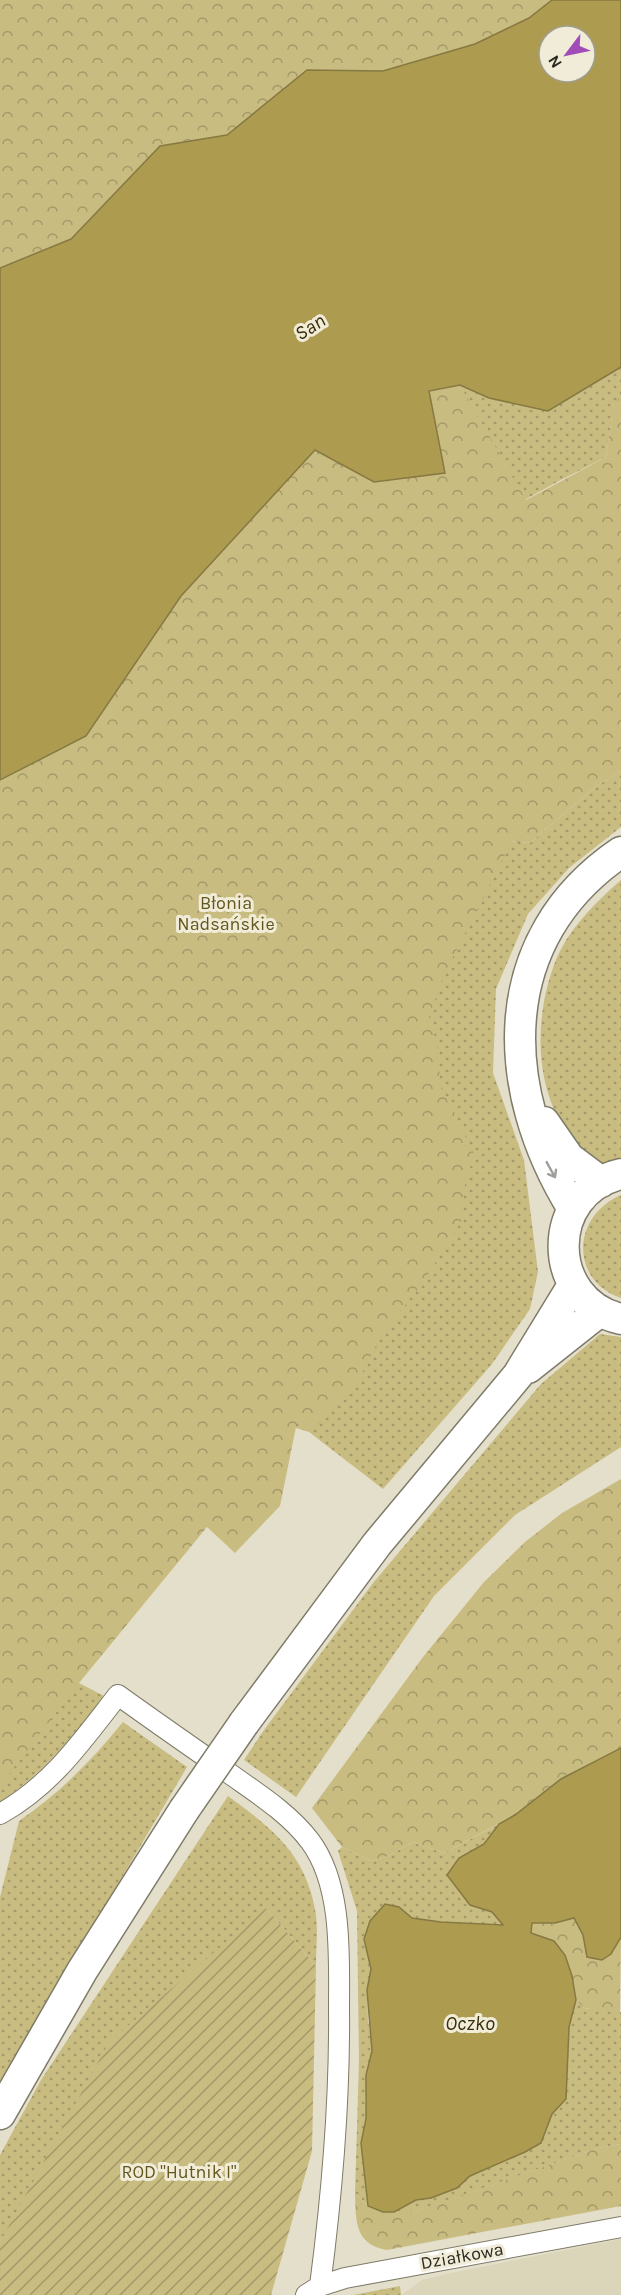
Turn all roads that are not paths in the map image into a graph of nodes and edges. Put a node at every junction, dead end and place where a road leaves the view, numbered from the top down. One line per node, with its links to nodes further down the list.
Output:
1 (621, 852): 2 (main road)
2 (527, 1095): 3 (main road); 4 (main road, one-way to 4)
3 (611, 1178): 4 (main road)
4 (573, 1209): 5 (main road)
5 (573, 1285): 6 (main road); 7 (main road)
6 (611, 1315): 7 (main road)
7 (518, 1375): 9 (main road, bridge)
8 (0, 1814): 11 (street)
9 (0, 2114)
10 (621, 2227): 11 (street, Działkowa)
11 (313, 2290)

